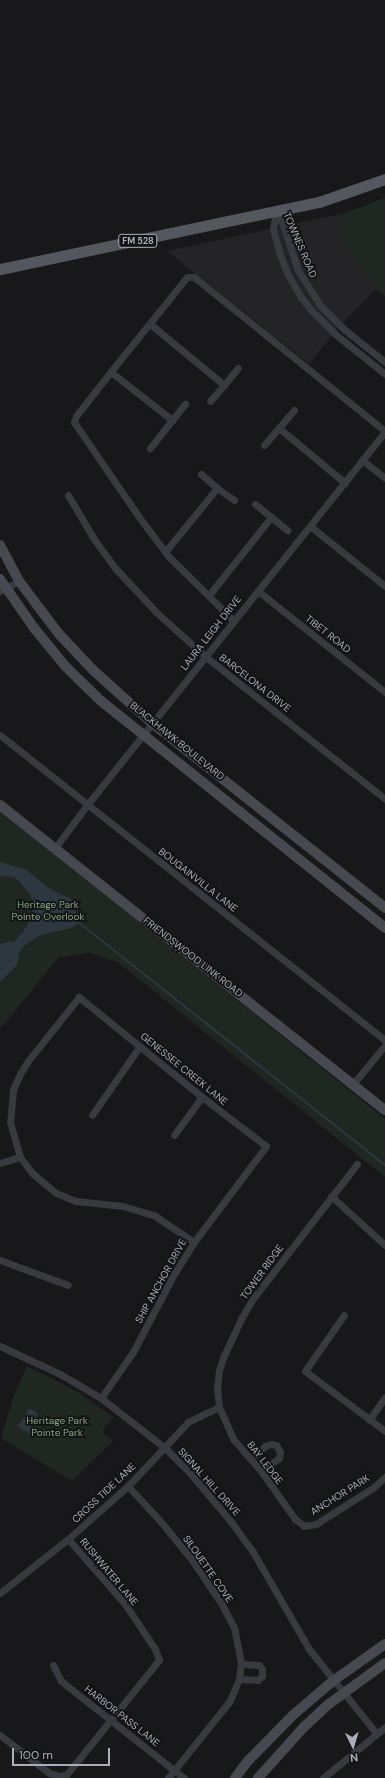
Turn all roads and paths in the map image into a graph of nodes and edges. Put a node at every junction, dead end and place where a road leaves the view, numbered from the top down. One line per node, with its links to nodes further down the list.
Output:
1 (385, 179): 2 (main road, FM 528)
2 (276, 212): 3 (main road, FM 528); 5 (street, TOWNES ROAD); 8 (street, TOWNES ROAD)
3 (0, 269)
4 (150, 324): 7 (street); 9 (street); 15 (street)
5 (385, 362)
6 (238, 368): 9 (street)
7 (111, 372): 13 (street); 30 (street)
8 (385, 374)
9 (224, 385): 10 (street)
10 (210, 402)
11 (185, 404): 13 (street)
12 (294, 410): 14 (street)
13 (172, 420): 17 (street)
14 (279, 428): 16 (street); 21 (street)
15 (385, 432): 18 (street, LAURA LEIGH DRIVE)
16 (264, 445)
17 (150, 448)
18 (362, 460): 20 (street); 21 (street, LAURA LEIGH DRIVE)
19 (201, 474): 22 (street)
20 (385, 478)
21 (345, 483): 27 (street, LAURA LEIGH DRIVE)
22 (217, 488): 24 (street); 30 (street)
23 (68, 495): 38 (street, BARCELONA DRIVE)
24 (234, 500)
25 (255, 504): 26 (street)
26 (271, 517): 28 (street); 36 (street)
27 (310, 526): 33 (street); 35 (street, LAURA LEIGH DRIVE)
28 (287, 530)
29 (0, 546): 32 (main road, BLACKHAWK BOULEVARD)
30 (166, 552): 36 (street)
31 (0, 578): 34 (main road, BLACKHAWK BOULEVARD)
32 (19, 581): 34 (street); 40 (main road, BLACKHAWK BOULEVARD)
33 (385, 586)
34 (3, 589): 42 (main road, BLACKHAWK BOULEVARD)
35 (258, 591): 37 (street, LAURA LEIGH DRIVE); 39 (street, TIBET ROAD)
36 (209, 595): 37 (street)
37 (234, 621): 38 (street, LAURA LEIGH DRIVE)
38 (206, 657): 40 (street, LAURA LEIGH DRIVE); 43 (street, BARCELONA DRIVE)
39 (385, 692)
40 (152, 723): 42 (street, LAURA LEIGH DRIVE); 46 (main road, BLACKHAWK BOULEVARD)
41 (0, 734): 45 (street, BOUGAINVILLA LANE)
42 (144, 735): 45 (street, LAURA LEIGH DRIVE); 47 (main road, BLACKHAWK BOULEVARD)
43 (385, 799)
44 (0, 805): 48 (main road, FRIENDSWOOD LINK ROAD)
45 (87, 805): 48 (street, LAURA LEIGH DRIVE); 53 (street, BOUGAINVILLA LANE)
46 (290, 832): 47 (main road); 49 (main road, BLACKHAWK BOULEVARD)
47 (280, 845): 50 (main road, BLACKHAWK BOULEVARD)
48 (55, 848): 56 (main road, FRIENDSWOOD LINK ROAD)
49 (360, 888): 50 (main road); 51 (main road, BLACKHAWK BOULEVARD)
50 (350, 900): 52 (main road, BLACKHAWK BOULEVARD)
51 (385, 908)
52 (385, 928)
53 (385, 1040)
54 (385, 1045): 56 (street)
55 (140, 1046): 57 (street, GENESSEE CREEK LANE); 59 (street); 61 (street, GENESSEE CREEK LANE)
56 (353, 1084): 58 (main road, FRIENDSWOOD LINK ROAD)
57 (202, 1097): 60 (street); 62 (street, GENESSEE CREEK LANE)
58 (385, 1110)
59 (92, 1116)
60 (174, 1135)
61 (20, 1157): 63 (street); 66 (street)
62 (256, 1157): 66 (street, SHIP ANCHOR DRIVE)
63 (0, 1163)
64 (357, 1164): 65 (street, TOWER RIDGE)
65 (331, 1196): 67 (street); 74 (street, TOWER RIDGE)
66 (194, 1242): 73 (street, SHIP ANCHOR DRIVE)
67 (385, 1245)
68 (0, 1260): 69 (street)
69 (68, 1285)
70 (344, 1315): 75 (street)
71 (0, 1346): 73 (street, SIGNAL HILL DRIVE)
72 (385, 1397): 75 (street)
73 (101, 1398): 77 (street, SIGNAL HILL DRIVE)
74 (219, 1408): 77 (street, CROSS TIDE LANE); 78 (street, BAY LEDGE)
75 (369, 1420): 76 (street)
76 (385, 1431)
77 (164, 1447): 81 (street, CROSS TIDE LANE); 90 (street, SIGNAL HILL DRIVE)
78 (250, 1459): 79 (street, BAY LEDGE); 79 (street)
79 (260, 1471): 82 (street, BAY LEDGE)
80 (385, 1477): 82 (street, ANCHOR PARK)
81 (128, 1486): 83 (street, CROSS TIDE LANE); 87 (street, SILOUETTE COVE)
82 (304, 1526)
83 (68, 1539): 84 (street, CROSS TIDE LANE); 92 (street, RUSHWATER LANE)
84 (0, 1593)
85 (385, 1644): 90 (main road)
86 (385, 1663): 91 (main road)
87 (241, 1664): 89 (street, SILOUETTE COVE); 89 (street)
88 (53, 1665): 92 (street, HARBOR PASS LANE)
89 (239, 1679): 96 (street, SILOUETTE COVE)
90 (333, 1681): 91 (street, SIGNAL HILL DRIVE); 99 (main road)
91 (343, 1693): 94 (street, SIGNAL HILL DRIVE); 100 (main road)
92 (112, 1720): 95 (street); 96 (street, HARBOR PASS LANE)
93 (385, 1727): 94 (street)
94 (376, 1733): 101 (street)
95 (0, 1735)
96 (174, 1770): 97 (street, SILOUETTE COVE); 98 (street, HARBOR PASS LANE)
97 (168, 1778)
98 (184, 1778)
99 (235, 1778)
100 (258, 1778)
101 (323, 1778)

